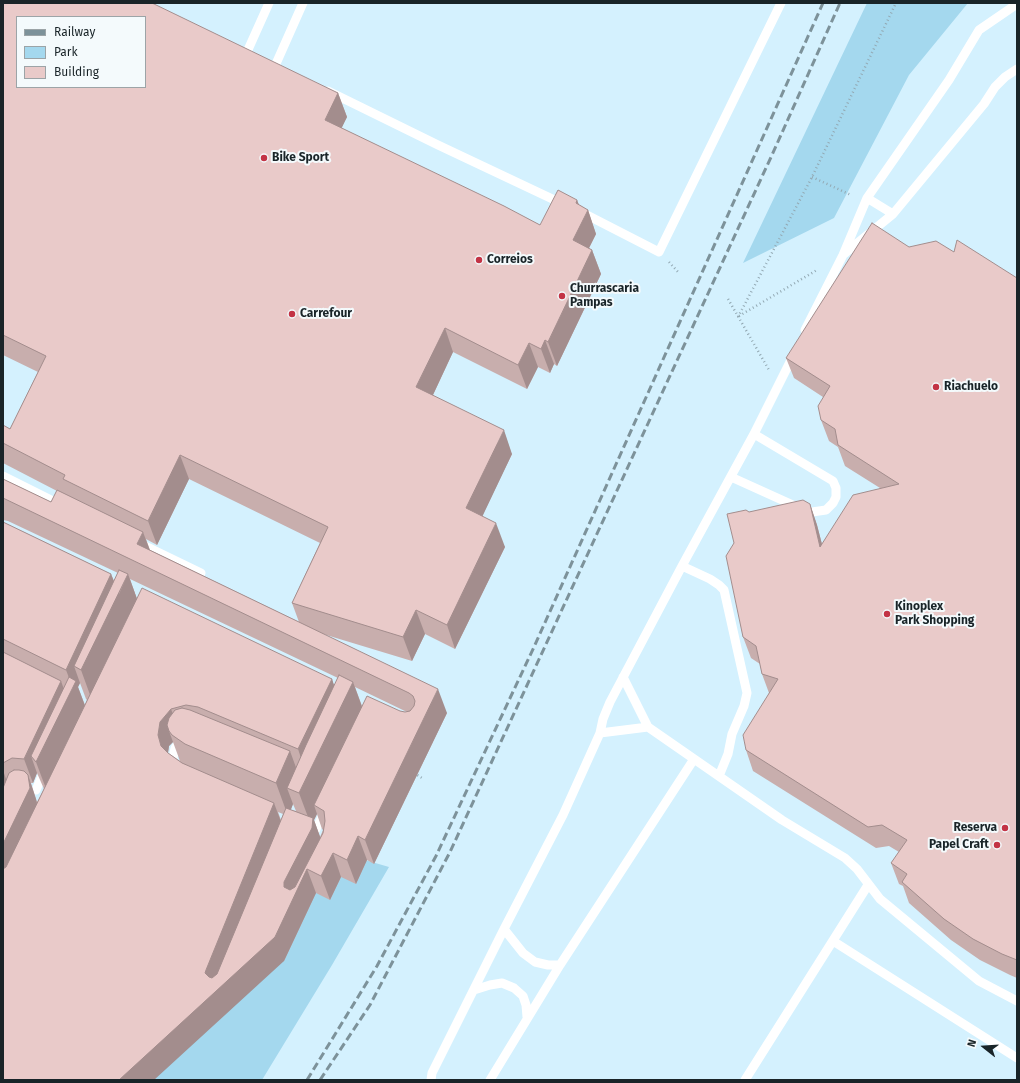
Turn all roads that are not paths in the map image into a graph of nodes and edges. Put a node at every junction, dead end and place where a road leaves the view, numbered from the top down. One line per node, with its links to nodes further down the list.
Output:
1 (269, 3): 5 (lane)
2 (303, 3): 7 (lane)
3 (781, 3): 8 (lane)
4 (1017, 4): 9 (lane)
5 (247, 52)
6 (1017, 69): 10 (lane)
7 (286, 71)
8 (317, 86)
9 (867, 198): 10 (lane); 11 (lane)
10 (893, 214): 11 (lane)
11 (843, 255): 12 (lane)
12 (754, 434): 14 (lane); 14 (lane)
13 (3, 476): 15 (lane)
14 (731, 477): 17 (lane)
15 (74, 511)
16 (130, 538): 18 (lane)
17 (682, 566): 19 (lane); 26 (lane)
18 (201, 573)
19 (623, 677): 20 (lane); 21 (lane)
20 (648, 727): 21 (lane); 23 (lane)
21 (600, 733): 31 (lane)
22 (189, 736): 25 (lane)
23 (694, 759): 26 (lane); 33 (lane)
24 (48, 763): 27 (lane)
25 (185, 775)
26 (719, 776): 30 (lane)
27 (25, 788)
28 (327, 806): 29 (lane)
29 (315, 833)
30 (868, 885): 32 (lane); 35 (lane)
31 (504, 929): 33 (lane); 34 (lane)
32 (833, 941): 37 (lane); 40 (lane)
33 (560, 965): 36 (lane)
34 (474, 990): 36 (lane); 38 (lane)
35 (1017, 1001)
36 (527, 1017): 39 (lane)
37 (1017, 1058)
38 (431, 1080)
39 (490, 1080)
40 (744, 1080)

